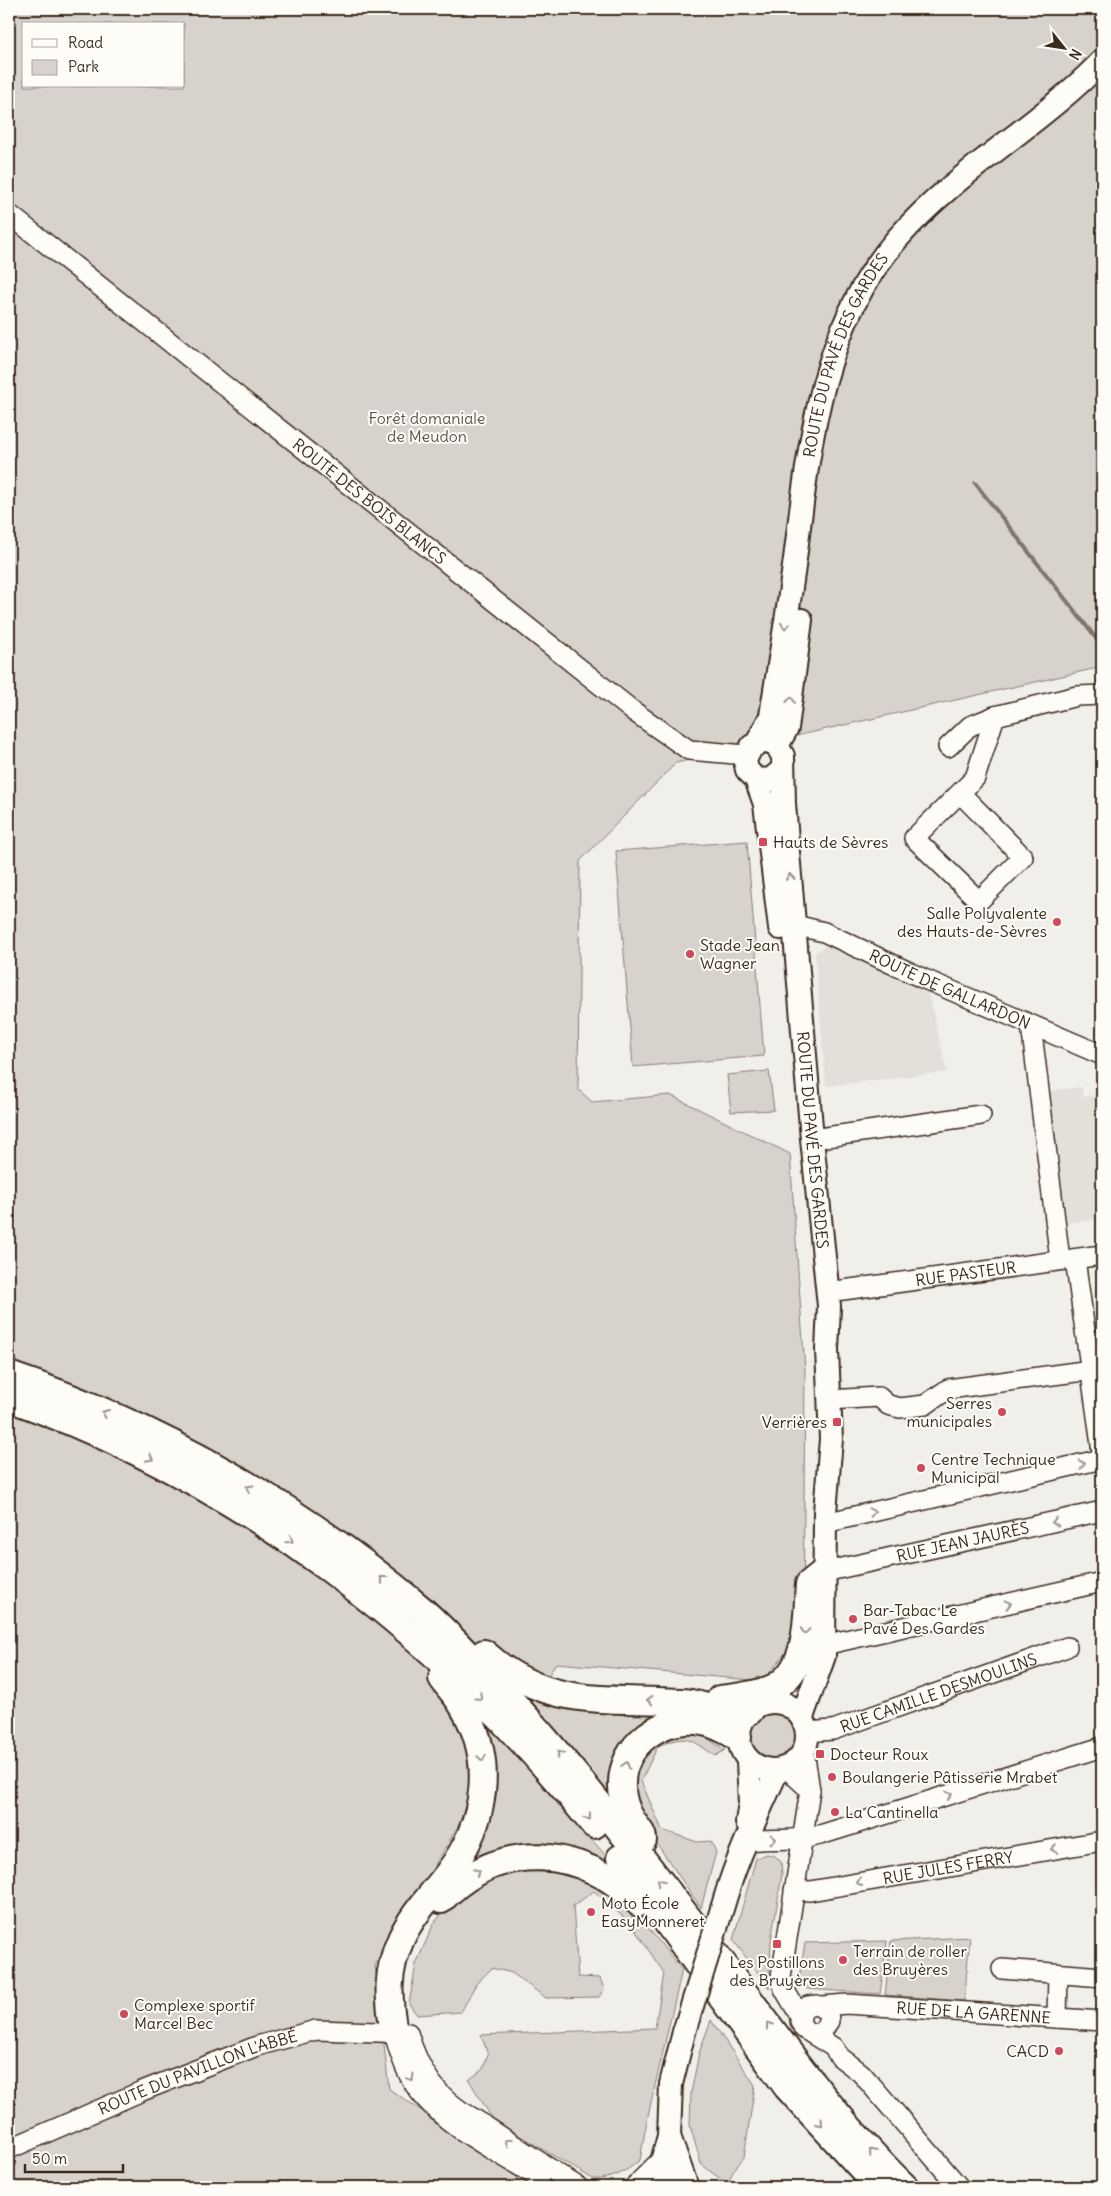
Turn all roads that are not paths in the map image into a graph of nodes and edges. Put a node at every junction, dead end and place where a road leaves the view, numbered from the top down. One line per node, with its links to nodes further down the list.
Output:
1 (1102, 61): 7 (main road, ROUTE DU PAVÉ DES GARDES, one-way to 7)
2 (1102, 82): 7 (main road, ROUTE DU PAVÉ DES GARDES, one-way to 2)
3 (9, 214): 7 (street, ROUTE DES BOIS BLANCS)
4 (1102, 695): 5 (street)
5 (994, 716): 6 (street); 10 (street)
6 (948, 747)
7 (760, 748): 8 (main road, ROUTE DU PAVÉ DES GARDES); 9 (main road, ROUTE DU PAVÉ DES GARDES)
8 (782, 770): 9 (main road); 11 (main road, ROUTE DU PAVÉ DES GARDES, one-way to 8)
9 (756, 779): 26 (main road, ROUTE DU PAVÉ DES GARDES)
10 (960, 793): 10 (street)
11 (795, 925): 12 (street, ROUTE DE GALLARDON); 15 (main road, ROUTE DU PAVÉ DES GARDES)
12 (1031, 1025): 13 (street, ROUTE DE GALLARDON); 17 (street)
13 (1102, 1055)
14 (981, 1115): 15 (street)
15 (812, 1139): 18 (main road, ROUTE DU PAVÉ DES GARDES)
16 (1102, 1255): 17 (street, RUE PASTEUR)
17 (1068, 1259): 18 (street, RUE PASTEUR); 19 (street)
18 (828, 1292): 22 (main road, ROUTE DU PAVÉ DES GARDES)
19 (1091, 1370): 22 (street); 23 (street)
20 (9, 1375): 29 (highway, one-way to 20)
21 (9, 1398): 29 (highway, one-way to 29)
22 (829, 1400): 26 (main road, ROUTE DU PAVÉ DES GARDES)
23 (1102, 1452)
24 (1102, 1459): 26 (street, one-way to 24)
25 (1102, 1511): 27 (street, RUE JEAN JAURÈS, one-way to 27)
26 (825, 1518): 27 (main road, ROUTE DU PAVÉ DES GARDES)
27 (824, 1572): 30 (main road, ROUTE DU PAVÉ DES GARDES); 32 (highway, one-way to 32)
28 (1102, 1582): 30 (street, one-way to 28)
29 (413, 1618): 32 (highway, one-way to 29); 44 (highway, one-way to 29); 46 (highway, one-way to 46); 53 (highway, one-way to 53)
30 (824, 1645): 33 (main road); 35 (main road, ROUTE DU PAVÉ DES GARDES)
31 (1067, 1647): 35 (street, RUE CAMILLE DESMOULINS)
32 (685, 1702): 34 (highway)
33 (776, 1702): 34 (main road); 35 (main road)
34 (750, 1711): 36 (main road)
35 (804, 1734): 39 (main road); 40 (street)
36 (738, 1737): 38 (main road); 44 (highway, one-way to 36)
37 (1102, 1747): 41 (street, one-way to 37)
38 (748, 1761): 39 (main road); 42 (main road)
39 (782, 1770): 40 (street); 42 (main road)
40 (810, 1790): 41 (street)
41 (802, 1840): 42 (street, one-way to 41); 45 (street)
42 (745, 1841): 54 (main road, bridge)
43 (1102, 1841): 45 (street, RUE JULES FERRY, one-way to 45)
44 (644, 1860): 62 (highway, one-way to 44)
45 (794, 1890): 50 (street)
46 (692, 1957): 53 (highway, one-way to 46); 61 (highway, one-way to 61)
47 (1002, 1969): 48 (street)
48 (1058, 1974): 49 (street); 51 (street)
49 (1102, 1976)
50 (817, 2018): 51 (street, RUE DE LA GARENNE); 63 (street)
51 (1057, 2018): 52 (street, RUE DE LA GARENNE)
52 (1102, 2021)
53 (401, 2032): 55 (street, ROUTE DU PAVILLON L'ABBÉ); 58 (street, one-way to 58); 59 (street, one-way to 53)
54 (670, 2136): 56 (main road); 57 (main road)
55 (9, 2149)
56 (663, 2158): 57 (main road); 60 (street)
57 (684, 2185)
58 (555, 2187)
59 (578, 2187)
60 (634, 2187)
61 (879, 2187)
62 (905, 2187)
63 (959, 2187)

